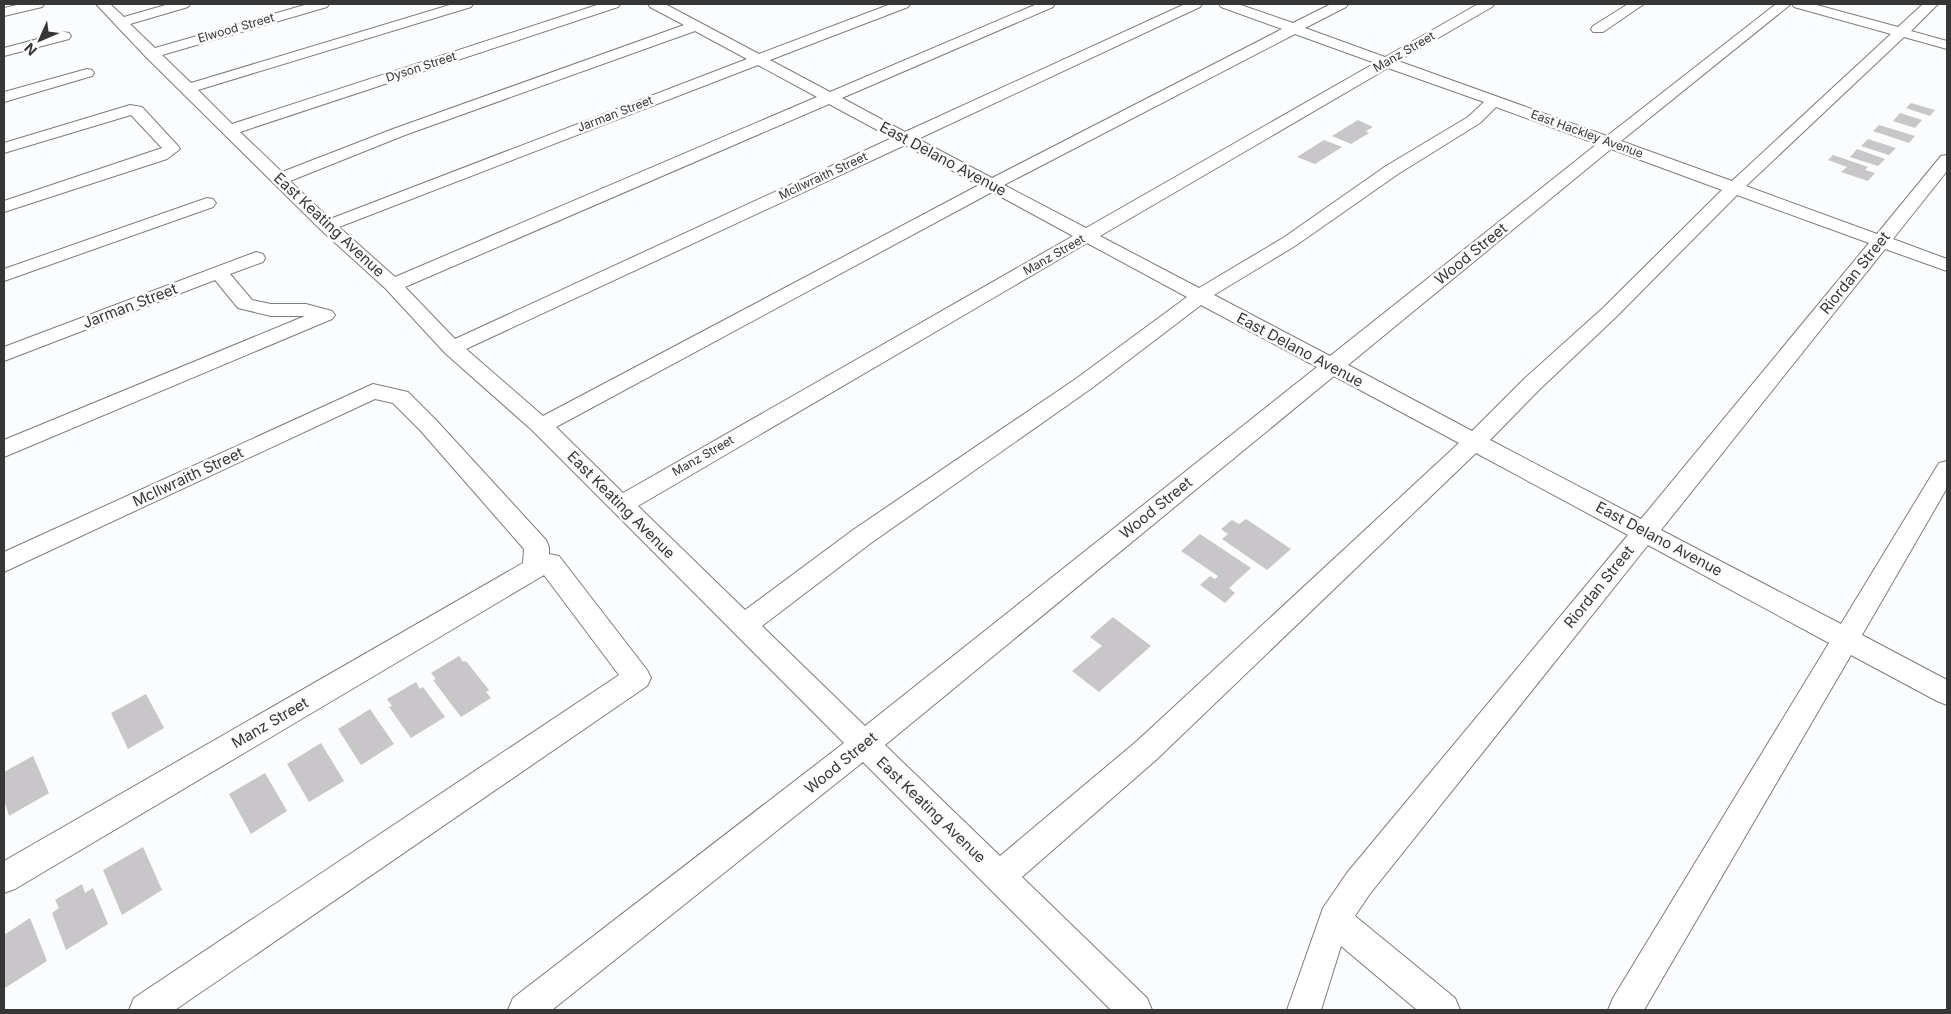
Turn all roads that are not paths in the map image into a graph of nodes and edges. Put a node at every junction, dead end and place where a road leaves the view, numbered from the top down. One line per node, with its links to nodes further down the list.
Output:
1 (38, 4): 18 (street)
2 (104, 4): 19 (street, East Keating Avenue)
3 (183, 4): 19 (street)
4 (322, 4): 27 (street, Elwood Street)
5 (466, 4): 31 (street)
6 (613, 4): 35 (street, Dyson Street)
7 (655, 4): 20 (street, East Delano Avenue)
8 (903, 4): 28 (street, Jarman Street)
9 (1048, 4): 33 (street)
10 (1195, 4): 36 (street, McIlwraith Street)
11 (1226, 4): 21 (street, East Hackley Avenue)
12 (1341, 4): 21 (street)
13 (1486, 4): 29 (street, Manz Street)
14 (1636, 4): 22 (street)
15 (1784, 4): 37 (street, Wood Street)
16 (1799, 4): 23 (street)
17 (1931, 4): 23 (street)
18 (4, 12)
19 (121, 22): 27 (street, East Keating Avenue)
20 (696, 26): 28 (street, East Delano Avenue); 40 (street)
21 (1293, 28): 29 (street, East Hackley Avenue); 41 (street)
22 (1598, 29)
23 (1902, 32): 25 (street); 42 (street)
24 (64, 36): 26 (street)
25 (1947, 45)
26 (4, 52)
27 (151, 54): 31 (street, East Keating Avenue)
28 (758, 60): 33 (street, East Delano Avenue); 45 (street, Jarman Street)
29 (1386, 62): 34 (street, East Hackley Avenue); 46 (street, Manz Street)
30 (87, 73): 32 (street)
31 (187, 89): 35 (street, East Keating Avenue)
32 (4, 97)
33 (829, 98): 36 (street, East Delano Avenue); 52 (street)
34 (1494, 101): 37 (street, East Hackley Avenue); 53 (street)
35 (229, 130): 40 (street, East Keating Avenue)
36 (905, 138): 41 (street, East Delano Avenue); 54 (street, McIlwraith Street)
37 (1610, 142): 42 (street, East Hackley Avenue); 56 (street, Wood Street)
38 (4, 148): 44 (street)
39 (1947, 160): 47 (street, Riordan Street)
40 (279, 179): 45 (street, East Keating Avenue)
41 (991, 185): 46 (street, East Delano Avenue); 57 (street)
42 (1736, 188): 47 (street, East Hackley Avenue); 58 (street)
43 (207, 203): 51 (street)
44 (4, 207)
45 (327, 226): 52 (street, East Keating Avenue)
46 (1087, 236): 53 (street, East Delano Avenue); 61 (street, Manz Street)
47 (1882, 241): 49 (street, East Hackley Avenue); 62 (street, Riordan Street)
48 (256, 258): 50 (street, Jarman Street)
49 (1947, 265)
50 (218, 272): 55 (street, Jarman Street); 59 (street)
51 (4, 275)
52 (393, 285): 54 (street, East Keating Avenue)
53 (1200, 296): 56 (street, East Delano Avenue); 65 (street)
54 (452, 348): 57 (street, East Keating Avenue)
55 (4, 354)
56 (1332, 366): 58 (street, East Delano Avenue); 68 (street, Wood Street)
57 (541, 426): 61 (street, East Keating Avenue)
58 (1474, 442): 62 (street, East Delano Avenue); 69 (street)
59 (4, 449)
60 (1947, 469): 66 (street)
61 (621, 505): 65 (street, East Keating Avenue)
62 (1645, 532): 66 (street, East Delano Avenue); 71 (street, Riordan Street)
63 (4, 563): 64 (street, McIlwraith Street)
64 (535, 568): 70 (street, Manz Street); 72 (street)
65 (743, 626): 68 (street, East Keating Avenue)
66 (1846, 639): 67 (street, East Delano Avenue); 77 (street)
67 (1947, 694)
68 (863, 745): 69 (street, East Keating Avenue); 73 (street, Wood Street)
69 (1000, 876): 74 (street, East Keating Avenue)
70 (4, 878)
71 (1334, 919): 75 (street, Riordan Street); 76 (street)
72 (146, 1010)
73 (525, 1010)
74 (1135, 1010)
75 (1304, 1010)
76 (1443, 1010)
77 (1625, 1010)

